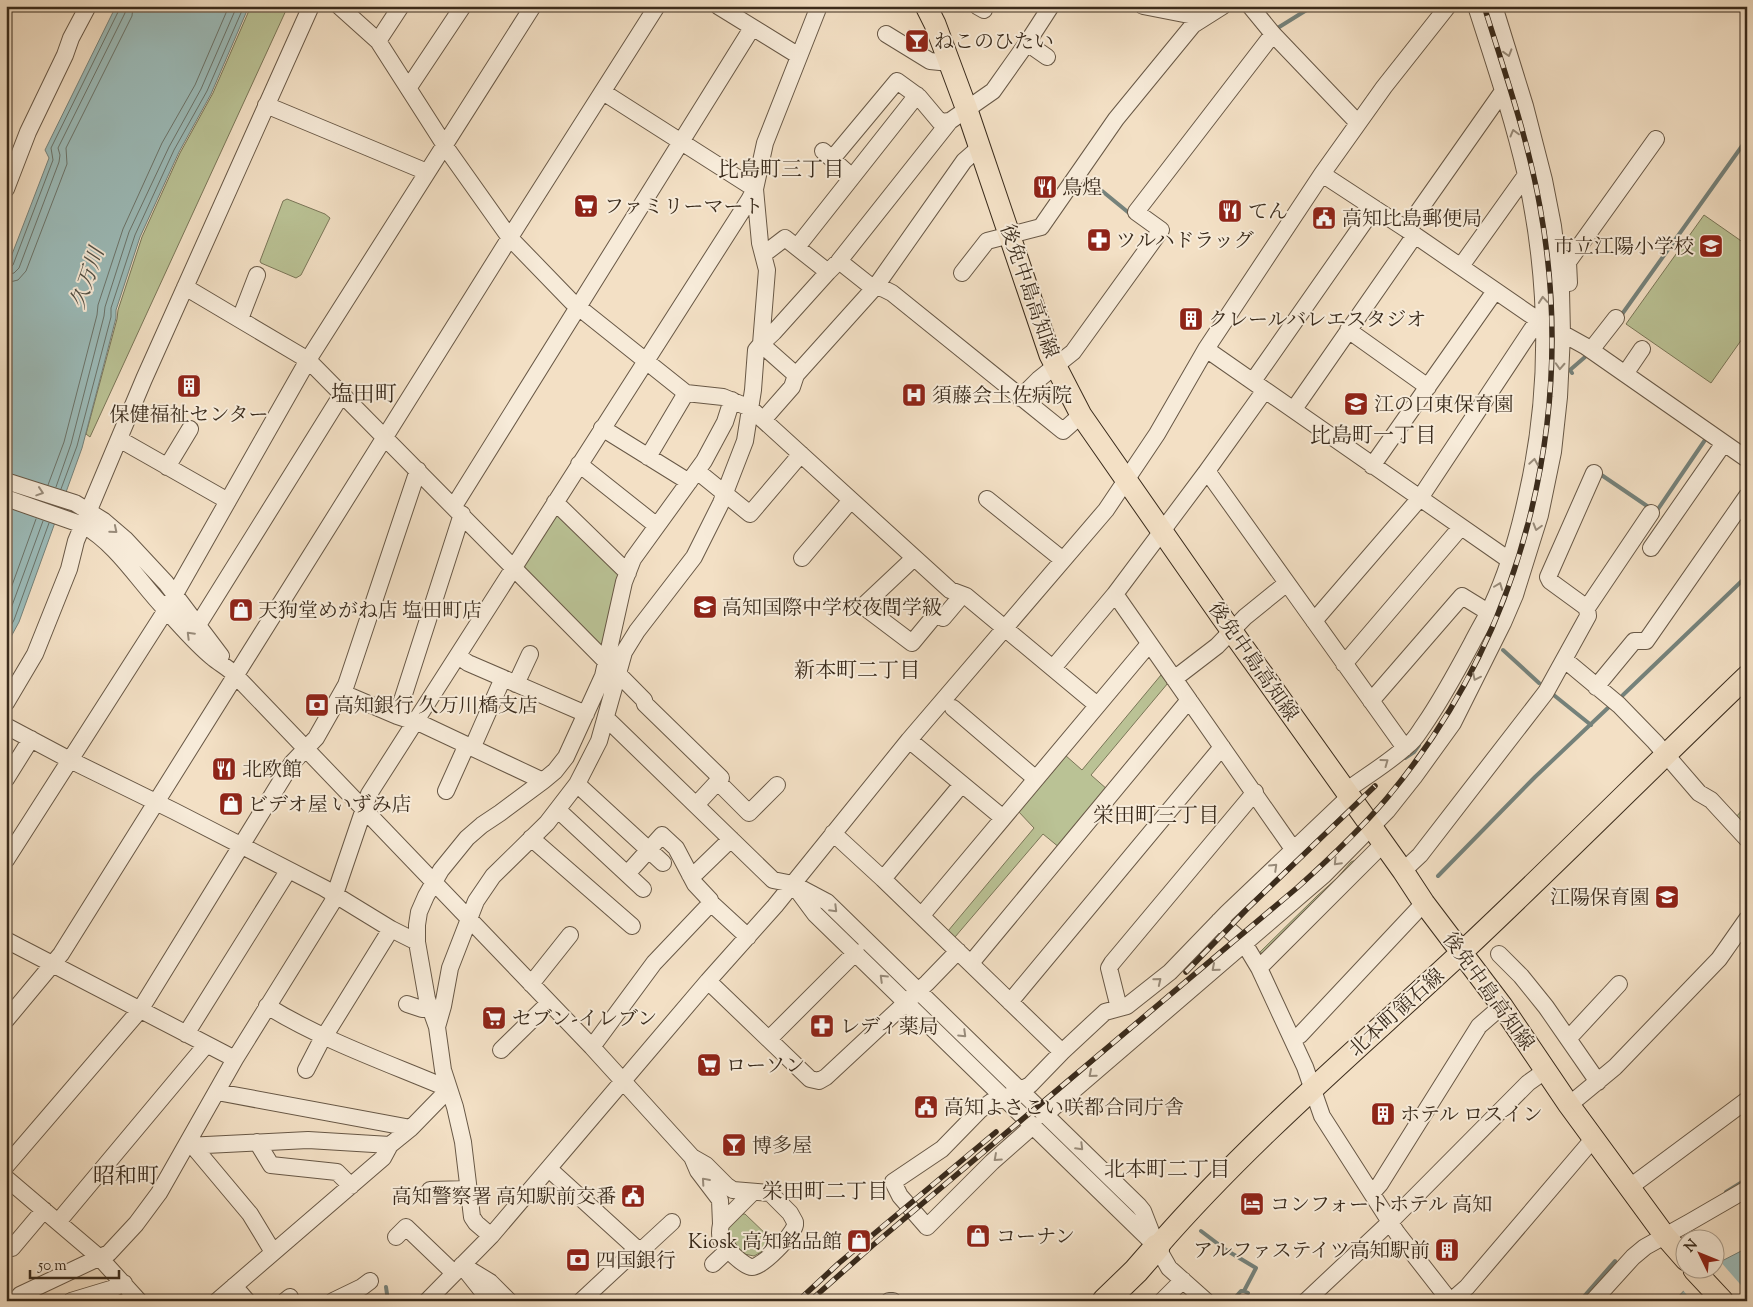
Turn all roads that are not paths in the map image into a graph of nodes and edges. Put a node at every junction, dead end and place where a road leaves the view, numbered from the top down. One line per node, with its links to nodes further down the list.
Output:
1 (88, 6): 44 (street)
2 (311, 6): 31 (street)
3 (339, 6): 22 (street)
4 (401, 6): 22 (street)
5 (463, 6): 27 (street)
6 (533, 6): 36 (street)
7 (657, 6): 29 (street)
8 (718, 6): 19 (street)
9 (819, 6): 24 (street)
10 (1051, 6): 23 (street)
11 (1142, 6): 18 (street)
12 (1223, 6): 18 (street)
13 (1250, 6): 21 (street)
14 (1448, 6): 33 (street)
15 (1476, 6): 28 (street)
16 (1494, 6): 64 (street, one-way to 64)
17 (929, 7): 26 (main road, 後免中島高知線)
18 (1199, 21): 47 (street)
19 (752, 28): 24 (street); 35 (street)
20 (886, 34): 26 (street)
21 (1273, 34): 33 (street); 71 (street)
22 (378, 41): 27 (street)
23 (1027, 44): 25 (street); 32 (street)
24 (799, 56): 43 (street)
25 (1047, 57)
26 (950, 63): 32 (main road, 後免中島高知線)
27 (409, 87): 36 (street)
28 (1503, 91): 40 (street, one-way to 28); 46 (street)
29 (603, 92): 35 (street); 48 (street)
30 (917, 95): 32 (street); 41 (street); 41 (street)
31 (266, 105): 38 (street); 57 (street)
32 (959, 116): 37 (main road, 後免中島高知線); 52 (street)
33 (1358, 123): 39 (street)
34 (1656, 139): 51 (street)
35 (681, 143): 43 (street); 59 (street)
36 (445, 144): 38 (street); 48 (street)
37 (980, 147): 47 (main road, 後免中島高知線); 56 (street)
38 (427, 172): 69 (street)
39 (1322, 174): 45 (street); 66 (street)
40 (1526, 175): 53 (street); 62 (street, one-way to 40)
41 (852, 177): 49 (street)
42 (1552, 177): 51 (street)
43 (755, 189): 50 (street); 70 (street)
44 (6, 190)
45 (1374, 208): 46 (street); 74 (street)
46 (1410, 232): 53 (street); 63 (street)
47 (1010, 235): 54 (street); 71 (main road, 後免中島高知線)
48 (510, 238): 59 (street); 86 (street)
49 (797, 247): 50 (street); 52 (street)
50 (764, 254): 65 (street)
51 (1568, 262): 64 (street)
52 (834, 266): 56 (street); 65 (street)
53 (1461, 266): 58 (street)
54 (962, 273)
55 (258, 275): 61 (street)
56 (876, 286): 73 (street); 78 (street)
57 (185, 287): 61 (street); 87 (street)
58 (1495, 291): 62 (street); 75 (street)
59 (578, 308): 70 (street); 109 (street)
60 (1616, 318): 68 (street)
61 (240, 319): 69 (street)
62 (1541, 322): 64 (street); 104 (street); 119 (street, one-way to 62)
63 (1348, 330): 75 (street); 81 (street)
64 (1565, 335): 68 (street); 120 (street, one-way to 120)
65 (761, 344): 73 (street); 80 (street)
66 (1206, 349): 74 (street); 100 (street)
67 (1642, 349): 72 (street)
68 (1591, 350): 72 (street)
69 (308, 360): 77 (street); 107 (street)
70 (645, 361): 76 (street); 84 (street)
71 (1056, 366): 78 (street); 82 (main road, 後免中島高知線)
72 (1625, 374): 88 (street)
73 (796, 375): 83 (street)
74 (1259, 385): 81 (street); 96 (street)
75 (1428, 387): 93 (street)
76 (686, 393): 79 (street); 90 (street)
77 (342, 394): 86 (street); 131 (street)
78 (1020, 398): 82 (street)
79 (732, 400): 80 (street); 98 (street)
80 (750, 408): 83 (street); 101 (street)
81 (1294, 409): 93 (street)
82 (1081, 416): 100 (main road, 後免中島高知線)
83 (763, 420): 89 (street)
84 (602, 428): 90 (street); 92 (street)
85 (190, 429): 94 (street)
86 (385, 437): 95 (street); 141 (street)
87 (119, 439): 94 (street); 111 (street)
88 (1724, 443): 91 (street); 115 (street)
89 (801, 454): 101 (street); 106 (street)
90 (648, 456): 98 (street)
91 (1747, 459)
92 (579, 464): 108 (street); 112 (street)
93 (1372, 466): 104 (street)
94 (167, 467): 107 (street)
95 (418, 470): 109 (street); 146 (street)
96 (1207, 472): 114 (street); 123 (street)
97 (1594, 473): 127 (street)
98 (693, 476): 101 (street); 112 (street)
99 (6, 481): 111 (street, one-way to 111)
100 (1126, 481): 114 (main road, 後免中島高知線); 118 (street)
101 (724, 494): 140 (street)
102 (1747, 496): 145 (street)
103 (6, 498): 111 (street)
104 (1420, 498): 113 (street); 130 (street)
105 (987, 499): 118 (street)
106 (851, 500): 116 (street); 117 (street)
107 (228, 501): 126 (street)
108 (555, 502): 121 (street); 122 (street)
109 (458, 510): 121 (street); 153 (street)
110 (1651, 514): 127 (street)
111 (80, 519): 126 (street, one-way to 126); 128 (street); 149 (street)
112 (657, 526): 122 (street)
113 (1461, 527): 119 (street); 138 (street)
114 (1162, 532): 125 (street); 133 (main road, 後免中島高知線)
115 (1651, 548)
116 (802, 558)
117 (914, 558): 124 (street); 124 (street)
118 (1063, 560): 132 (street)
119 (1509, 560): 120 (street); 129 (street, one-way to 119)
120 (1526, 564): 180 (street, one-way to 180)
121 (513, 568): 136 (street); 140 (street)
122 (628, 574): 140 (street)
123 (1287, 583): 130 (street); 133 (street)
124 (958, 593): 132 (street)
125 (1115, 594): 134 (street); 139 (street)
126 (175, 595): 128 (street); 131 (street)
127 (1587, 608): 137 (street)
128 (166, 610): 141 (street, one-way to 128); 164 (street)
129 (1488, 612): 148 (street); 161 (street)
130 (1314, 621): 138 (street)
131 (198, 625): 141 (street)
132 (1004, 629): 139 (street); 158 (street)
133 (1232, 631): 143 (street); 174 (main road, 後免中島高知線)
134 (1149, 644): 143 (street); 150 (street)
135 (530, 654): 144 (street)
136 (458, 656): 144 (street); 155 (street)
137 (1565, 660): 145 (street); 192 (street)
138 (1344, 664): 148 (street)
139 (1053, 668): 150 (street)
140 (612, 669): 152 (street); 154 (street); 168 (street)
141 (232, 671): 162 (street); 175 (street)
142 (1747, 676): 163 (main road, 北本町領石線)
143 (1174, 679): 147 (street)
144 (510, 681): 152 (street); 159 (street)
145 (1596, 687): 163 (street)
146 (343, 693): 153 (street); 162 (street)
147 (1189, 700): 160 (street); 217 (street)
148 (1370, 701): 161 (street)
149 (6, 702)
150 (1097, 705): 166 (street)
151 (953, 708): 166 (street)
152 (586, 714): 167 (street)
153 (397, 716): 155 (street)
154 (606, 718): 169 (street); 176 (street)
155 (415, 723): 159 (street); 177 (street)
156 (6, 726): 157 (street)
157 (32, 739): 164 (street); 165 (street)
158 (909, 740): 171 (street); 181 (street)
159 (470, 746): 167 (street); 172 (street)
160 (1222, 746): 173 (street); 224 (street)
161 (1405, 748): 174 (street, one-way to 161)
162 (306, 749): 177 (street); 186 (street)
163 (1665, 755): 184 (street); 215 (main road, 北本町領石線)
164 (70, 760): 175 (street); 189 (street)
165 (6, 779)
166 (1036, 779): 179 (street)
167 (542, 781): 196 (street)
168 (718, 782): 170 (street); 176 (street)
169 (577, 784): 178 (street); 188 (street)
170 (777, 784)
171 (962, 784): 179 (street); 195 (street)
172 (446, 791)
173 (1255, 792): 187 (street); 230 (street)
174 (1348, 793): 180 (main road, 後免中島高知線); 187 (street)
175 (156, 802): 186 (street); 218 (street)
176 (696, 805): 183 (street)
177 (363, 809): 196 (street); 199 (street)
178 (558, 810): 182 (street); 193 (street)
179 (1003, 818): 202 (street)
180 (1371, 827): 185 (main road, 後免中島高知線); 212 (street, one-way to 212)
181 (833, 833): 195 (street); 197 (street)
182 (532, 838): 203 (street); 206 (street)
183 (731, 839): 194 (street); 197 (street)
184 (1747, 839)
185 (1384, 844): 192 (main road, 後免中島高知線); 219 (street)
186 (241, 847): 191 (street); 231 (street)
187 (1293, 849): 205 (street, one-way to 187)
188 (648, 850): 190 (street); 193 (street); 194 (street)
189 (6, 860)
190 (662, 863)
191 (288, 870): 199 (street); 234 (street)
192 (1403, 870): 200 (main road, 後免中島高知線)
193 (627, 874): 198 (street)
194 (690, 875): 201 (street)
195 (883, 879): 202 (street)
196 (433, 882): 203 (street); 211 (street)
197 (793, 884): 209 (street); 214 (street); 223 (street, one-way to 223)
198 (643, 889)
199 (335, 895): 207 (street); 227 (street)
200 (1424, 903): 215 (main road, 後免中島高知線); 237 (street)
201 (711, 904): 209 (street); 240 (street)
202 (922, 915): 213 (street)
203 (468, 918): 221 (street); 233 (street)
204 (1747, 919): 247 (street)
205 (1219, 921): 212 (street); 230 (street, one-way to 205)
206 (632, 926)
207 (391, 929): 211 (street); 235 (street)
208 (570, 935): 221 (street)
209 (748, 936): 220 (street)
210 (6, 940): 218 (street)
211 (416, 942): 229 (street)
212 (1244, 943): 219 (street); 255 (street, one-way to 255)
213 (958, 951): 217 (street); 223 (street)
214 (856, 952): 223 (street, one-way to 214); 236 (street)
215 (1462, 952): 228 (main road, 後免中島高知線); 248 (main road, 北本町領石線)
216 (1500, 954): 238 (street)
217 (971, 963): 224 (street)
218 (54, 964): 231 (street); 232 (street)
219 (1258, 968): 237 (street)
220 (708, 981): 236 (street); 246 (street)
221 (531, 984): 225 (street)
222 (1619, 984): 238 (street)
223 (912, 996): 236 (street); 250 (street, one-way to 250); 252 (street)
224 (1010, 1002): 242 (street)
225 (550, 1003): 240 (street); 241 (street)
226 (407, 1004): 229 (street)
227 (267, 1006): 235 (street); 243 (street)
228 (1502, 1006): 245 (main road, 後免中島高知線); 272 (street)
229 (430, 1008): 233 (street)
230 (1118, 1008): 242 (street)
231 (140, 1010): 234 (street); 263 (street)
232 (6, 1020)
233 (436, 1027): 249 (street)
234 (186, 1034): 239 (street)
235 (324, 1036): 244 (street); 249 (street)
236 (769, 1039)
237 (1293, 1039): 248 (street)
238 (1568, 1039): 247 (street)
239 (206, 1045): 243 (street); 274 (street)
240 (592, 1047): 246 (street)
241 (501, 1050)
242 (1062, 1052): 250 (street)
243 (235, 1059): 251 (street)
244 (306, 1070)
245 (1545, 1071): 254 (main road, 後免中島高知線); 276 (street)
246 (624, 1081): 262 (street); 264 (street)
247 (1598, 1082): 254 (street)
248 (1313, 1088): 272 (street); 281 (main road, 北本町領石線)
249 (449, 1089): 257 (street); 268 (street)
250 (1021, 1090): 252 (street); 255 (street)
251 (217, 1092): 257 (street); 261 (street)
252 (1005, 1098): 256 (street); 256 (street, one-way to 252)
253 (1747, 1100): 267 (street)
254 (1569, 1105): 258 (main road, 後免中島高知線)
255 (1046, 1114): 281 (street, one-way to 281)
256 (1034, 1125): 281 (street)
257 (411, 1128): 260 (street)
258 (1594, 1138): 267 (main road, 後免中島高知線); 313 (street)
259 (257, 1142): 260 (street); 261 (street); 266 (street)
260 (390, 1145): 266 (street)
261 (189, 1146): 286 (street); 287 (street)
262 (692, 1157): 271 (street); 277 (street, one-way to 262)
263 (6, 1166)
264 (549, 1169): 278 (street); 283 (street)
265 (6, 1178): 273 (street)
266 (351, 1186): 286 (street)
267 (1630, 1187): 279 (main road, 後免中島高知線)
268 (469, 1189): 270 (street); 278 (street)
269 (1747, 1189): 279 (street)
270 (430, 1190)
271 (753, 1192): 277 (street); 284 (street)
272 (1372, 1193): 276 (street)
273 (44, 1210): 274 (street); 282 (street)
274 (58, 1222): 287 (street)
275 (672, 1222): 283 (street)
276 (1390, 1222): 312 (street); 313 (street)
277 (721, 1224): 284 (street)
278 (490, 1236): 289 (street)
279 (1665, 1236): 285 (main road, 後免中島高知線); 314 (street)
280 (396, 1237): 289 (street)
281 (1157, 1247): 290 (highway); 292 (street)
282 (12, 1248)
283 (637, 1249): 305 (street)
284 (729, 1249): 288 (street)
285 (1676, 1249)
286 (273, 1252): 295 (street)
287 (100, 1258): 294 (street); 296 (street)
288 (713, 1264)
289 (458, 1269): 302 (street); 303 (street); 304 (street)
290 (1136, 1271): 308 (highway); 309 (highway)
291 (370, 1280): 301 (street)
292 (1183, 1280): 310 (street); 311 (street)
293 (1703, 1280): 315 (main road, 後免中島高知線)
294 (124, 1283): 297 (street); 298 (street)
295 (234, 1286): 299 (street); 300 (street)
296 (15, 1301)
297 (71, 1301)
298 (139, 1301)
299 (217, 1301)
300 (247, 1301)
301 (333, 1301)
302 (427, 1301)
303 (490, 1301)
304 (509, 1301)
305 (581, 1301)
306 (889, 1301): 307 (street)
307 (893, 1301)
308 (1105, 1301)
309 (1125, 1301)
310 (1162, 1301)
311 (1206, 1301)
312 (1306, 1301)
313 (1451, 1301)
314 (1593, 1301)
315 (1722, 1301)

